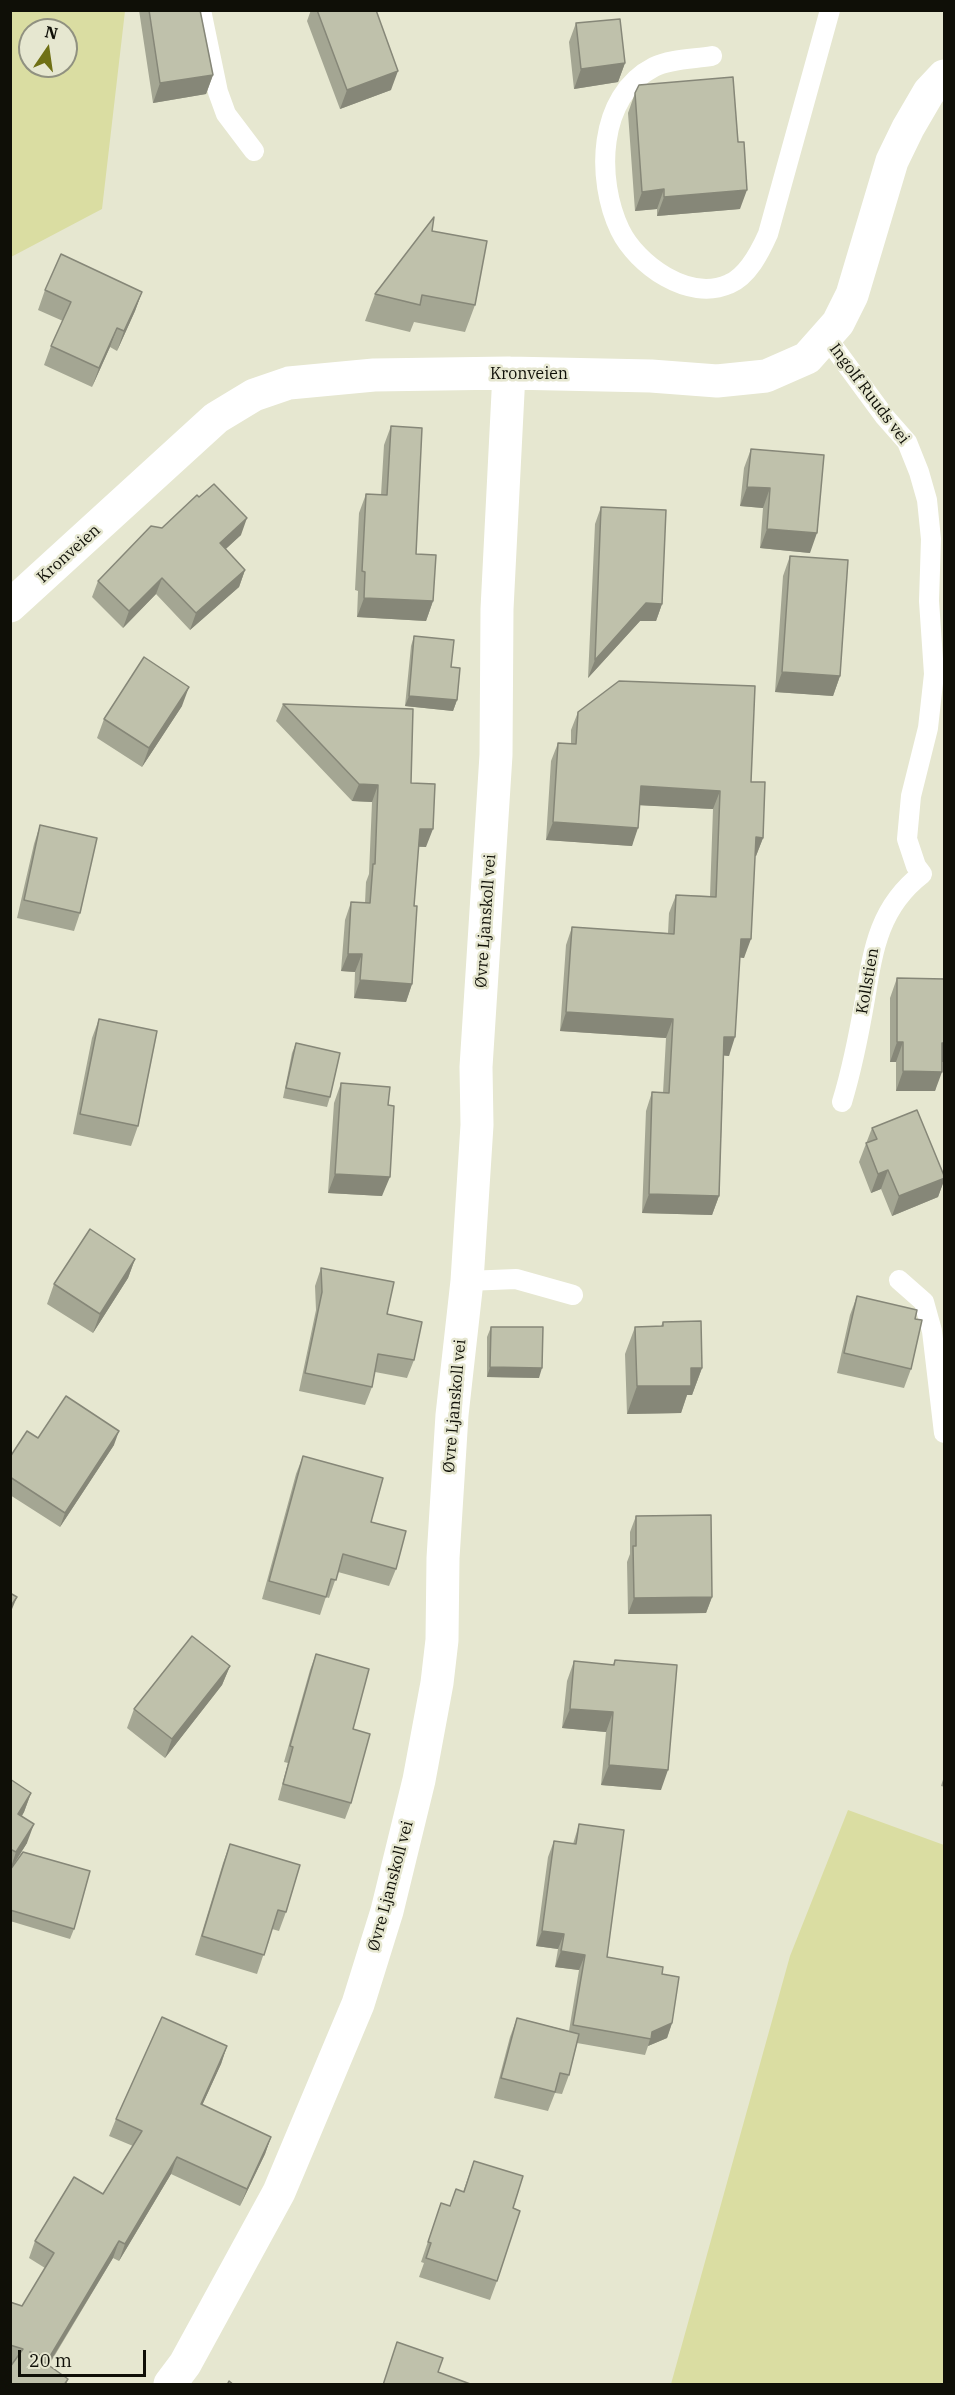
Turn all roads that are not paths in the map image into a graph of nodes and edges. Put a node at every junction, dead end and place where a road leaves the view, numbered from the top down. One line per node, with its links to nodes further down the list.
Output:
1 (201, 10): 5 (lane)
2 (830, 10): 3 (lane)
3 (712, 56)
4 (945, 76): 6 (street, Kronveien)
5 (254, 151)
6 (827, 338): 7 (street, Kronveien); 9 (lane, Ingolf Ruuds vei)
7 (510, 374): 8 (street, Kronveien); 12 (street, Øvre Ljanskoll vei)
8 (10, 606)
9 (922, 874): 10 (lane, Kollstien)
10 (843, 1102)
11 (898, 1280): 14 (lane)
12 (467, 1281): 13 (lane); 15 (street, Øvre Ljanskoll vei)
13 (573, 1295)
14 (945, 1433)
15 (170, 2385)

